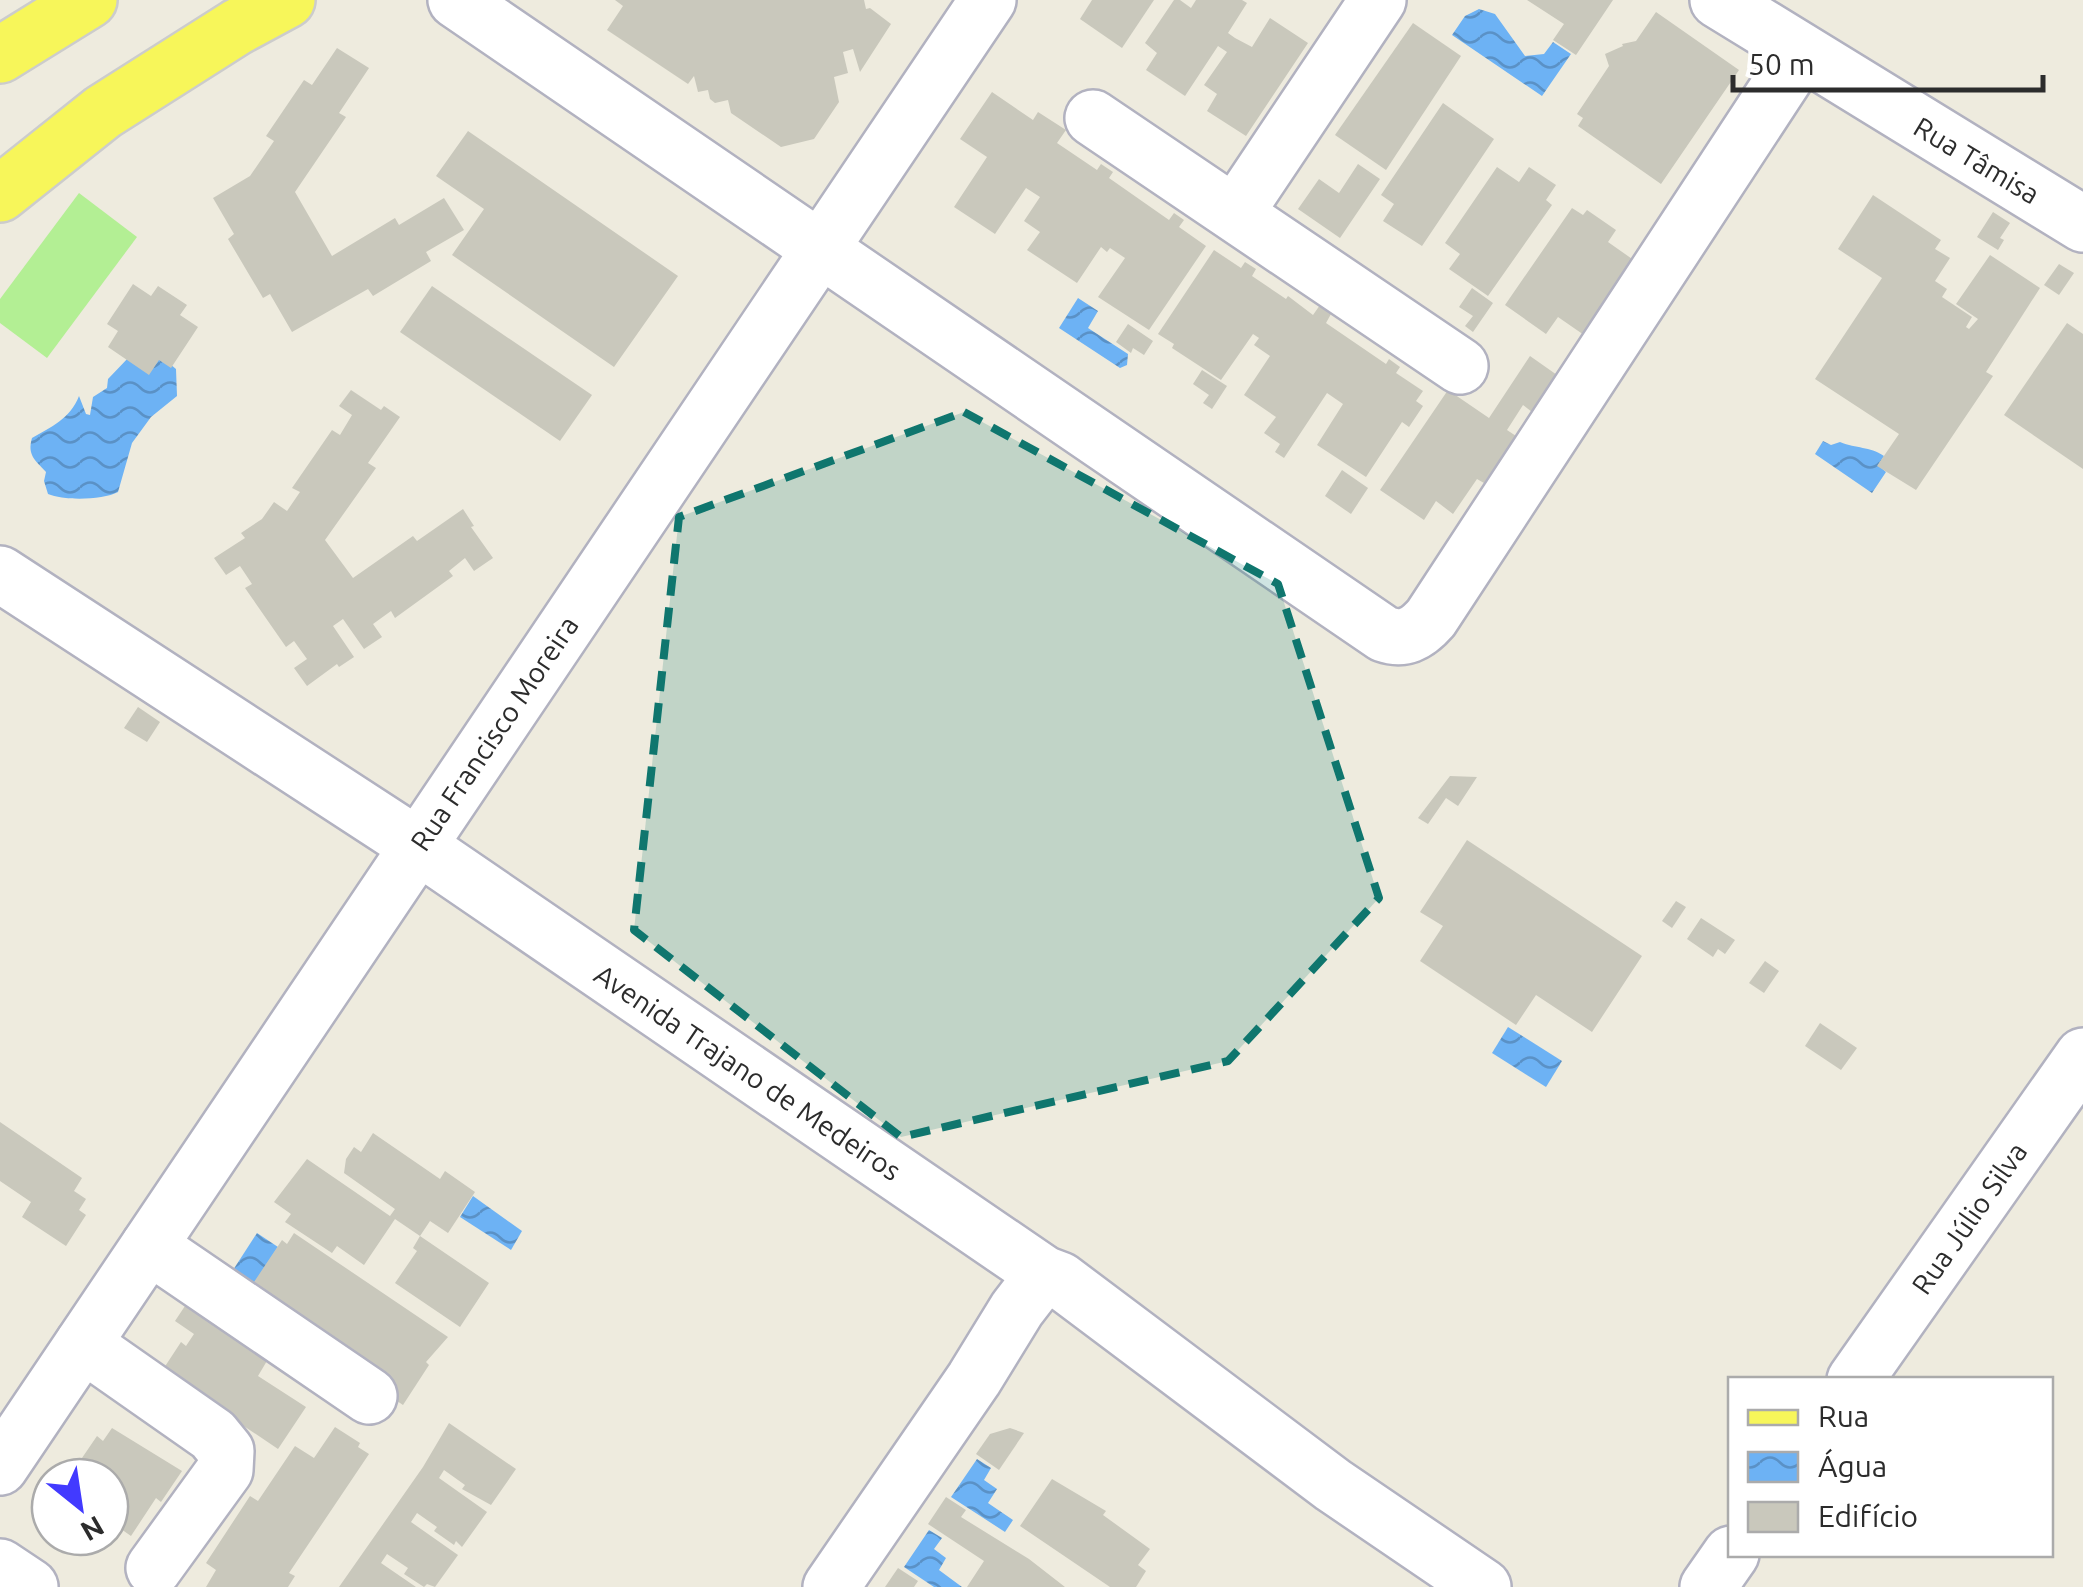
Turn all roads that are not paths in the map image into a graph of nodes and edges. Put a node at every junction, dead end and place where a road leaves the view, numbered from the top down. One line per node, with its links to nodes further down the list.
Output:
1 (89, 0): 8 (main road)
2 (287, 0): 10 (main road)
3 (456, 0): 13 (street)
4 (988, 0): 13 (street, Rua Francisco Moreira)
5 (1378, 0): 11 (street)
6 (1718, 0): 7 (street, Rua Tâmisa)
7 (1802, 53): 12 (street, Rua Tâmisa); 13 (street)
8 (0, 55)
9 (1093, 118): 11 (street)
10 (0, 194)
11 (1236, 212): 14 (street)
12 (2083, 224)
13 (821, 248): 16 (street, Rua Francisco Moreira)
14 (1460, 366)
15 (0, 574): 16 (street, Avenida Trajano de Medeiros)
16 (418, 846): 18 (street, Rua Francisco Moreira); 19 (street, Avenida Trajano de Medeiros)
17 (2083, 1056): 21 (street, Rua Júlio Silva)
18 (148, 1246): 20 (street, Rua Francisco Moreira); 22 (street)
19 (1044, 1274): 28 (street); 29 (street, Avenida Trajano de Medeiros)
20 (82, 1344): 23 (street, Rua Francisco Moreira); 26 (street)
21 (1857, 1377)
22 (369, 1396)
23 (0, 1467)
24 (1729, 1557): 30 (street)
25 (0, 1567): 27 (street)
26 (154, 1568)
27 (30, 1587)
28 (831, 1587)
29 (1482, 1587)
30 (1708, 1587)

